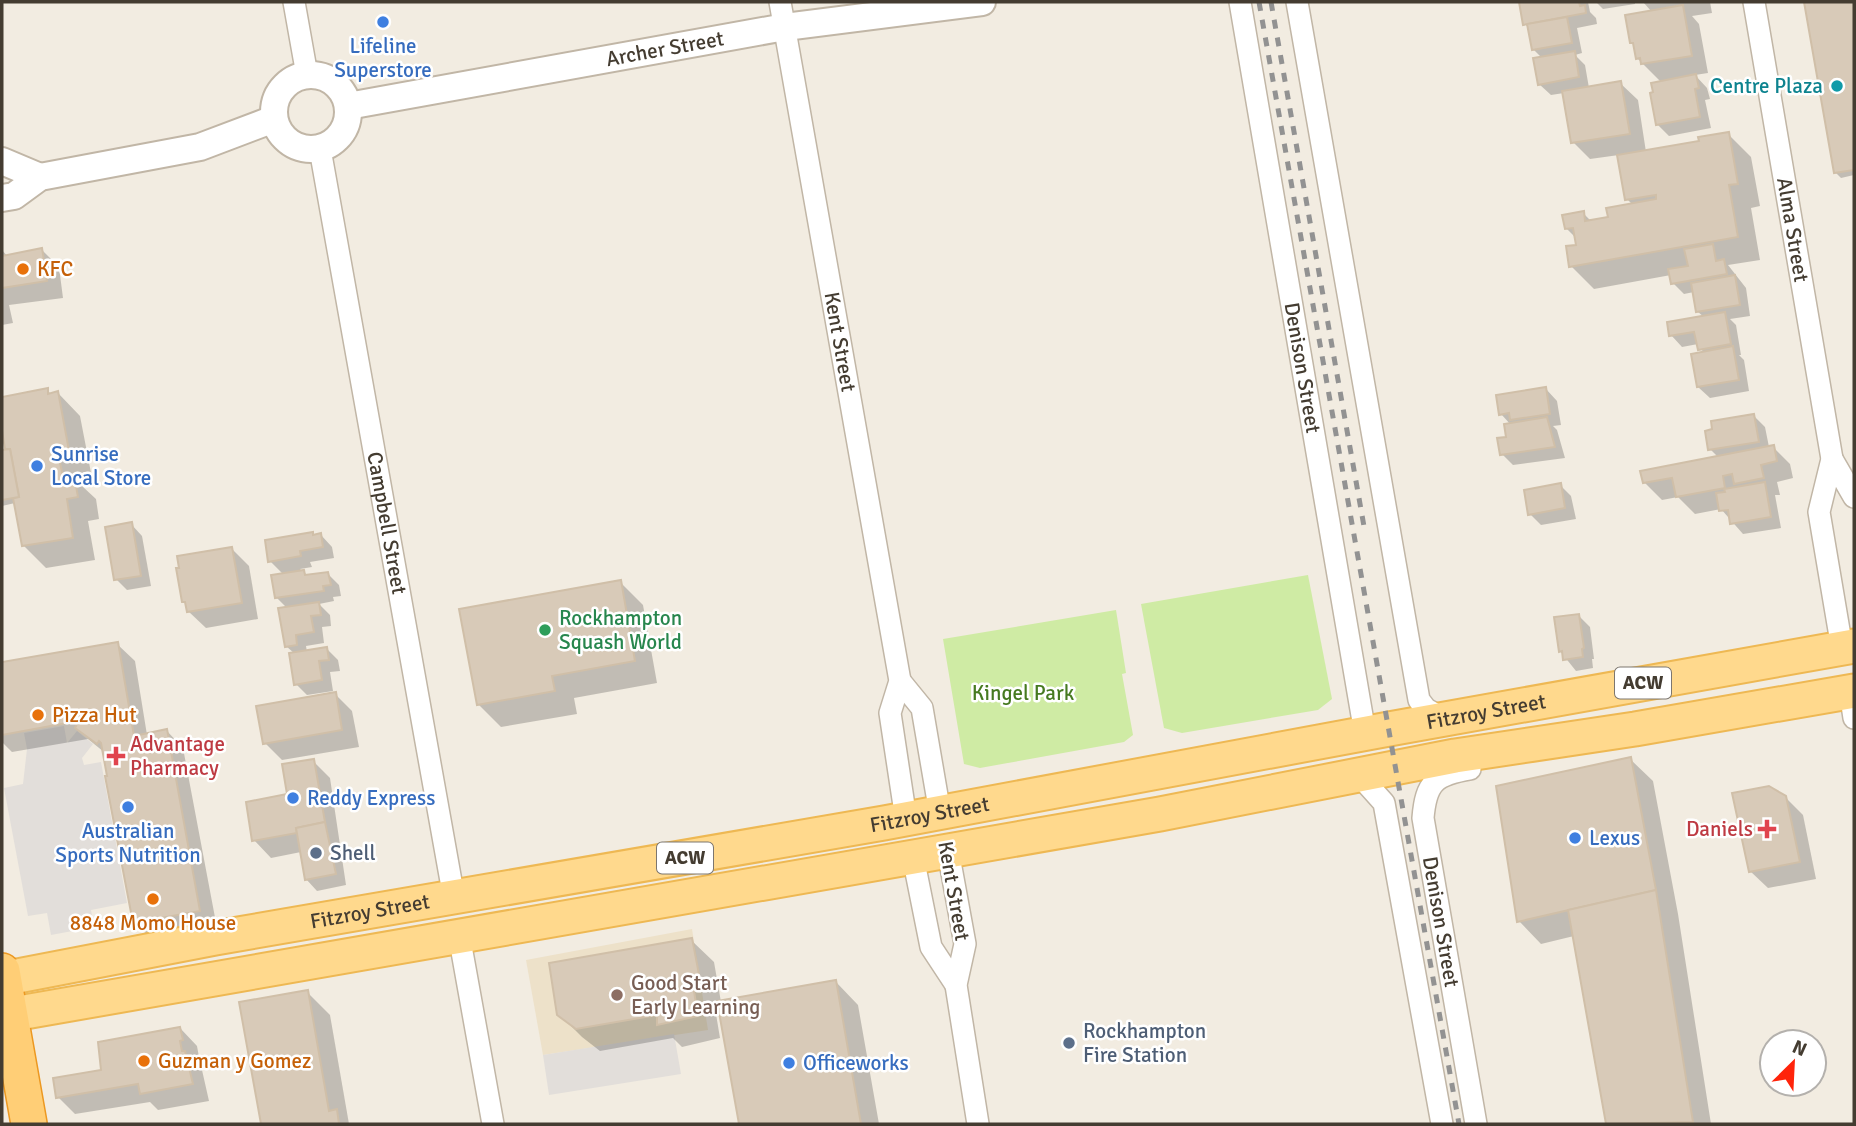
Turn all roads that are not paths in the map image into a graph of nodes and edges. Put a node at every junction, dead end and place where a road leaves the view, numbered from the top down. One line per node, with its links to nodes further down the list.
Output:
1 (294, 2): 7 (street)
2 (982, 2): 6 (street, Archer Street)
3 (1240, 2): 20 (street, Denison Street)
4 (1297, 2): 19 (street)
5 (1754, 2): 14 (street, Alma Street)
6 (783, 14): 8 (street, Archer Street); 17 (street, Kent Street)
7 (307, 75): 8 (street); 9 (street)
8 (348, 106): 10 (street)
9 (274, 119): 10 (street); 12 (street)
10 (320, 149): 27 (street, Campbell Street)
11 (2, 161): 12 (street)
12 (40, 177): 13 (street)
13 (2, 198)
14 (1832, 461): 15 (street, Alma Street); 16 (street, Alma Street)
15 (1854, 497)
16 (1848, 647): 18 (main road, Alma Street); 19 (main road, Fitzroy Street / ACW)
17 (900, 681): 23 (street, Kent Street); 24 (street, Kent Street)
18 (1853, 700): 21 (main road, Fitzroy Street / ACW)
19 (1444, 719): 20 (main road, Fitzroy Street / ACW)
20 (1365, 733): 23 (main road, Fitzroy Street / ACW)
21 (1572, 737): 22 (main road, Fitzroy Street / ACW); 36 (street, Denison Street)
22 (1358, 774): 25 (main road, Fitzroy Street / ACW); 35 (street, Denison Street)
23 (940, 813): 24 (main road, Fitzroy Street / ACW); 25 (main road, Kent Street)
24 (906, 819): 26 (main road, Kent Street); 27 (main road, Fitzroy Street / ACW)
25 (948, 851): 26 (main road, Fitzroy Street / ACW); 30 (street, Kent Street)
26 (913, 858): 28 (main road, Fitzroy Street / ACW); 30 (street, Kent Street)
27 (454, 898): 28 (main road); 29 (main road, Fitzroy Street / ACW)
28 (459, 935): 31 (main road, Fitzroy Street / ACW); 33 (street)
29 (2, 976): 31 (highway)
30 (956, 985): 34 (street, Kent Street)
31 (6, 1015): 32 (highway)
32 (29, 1124)
33 (493, 1124)
34 (978, 1124)
35 (1442, 1124)
36 (1476, 1124)

